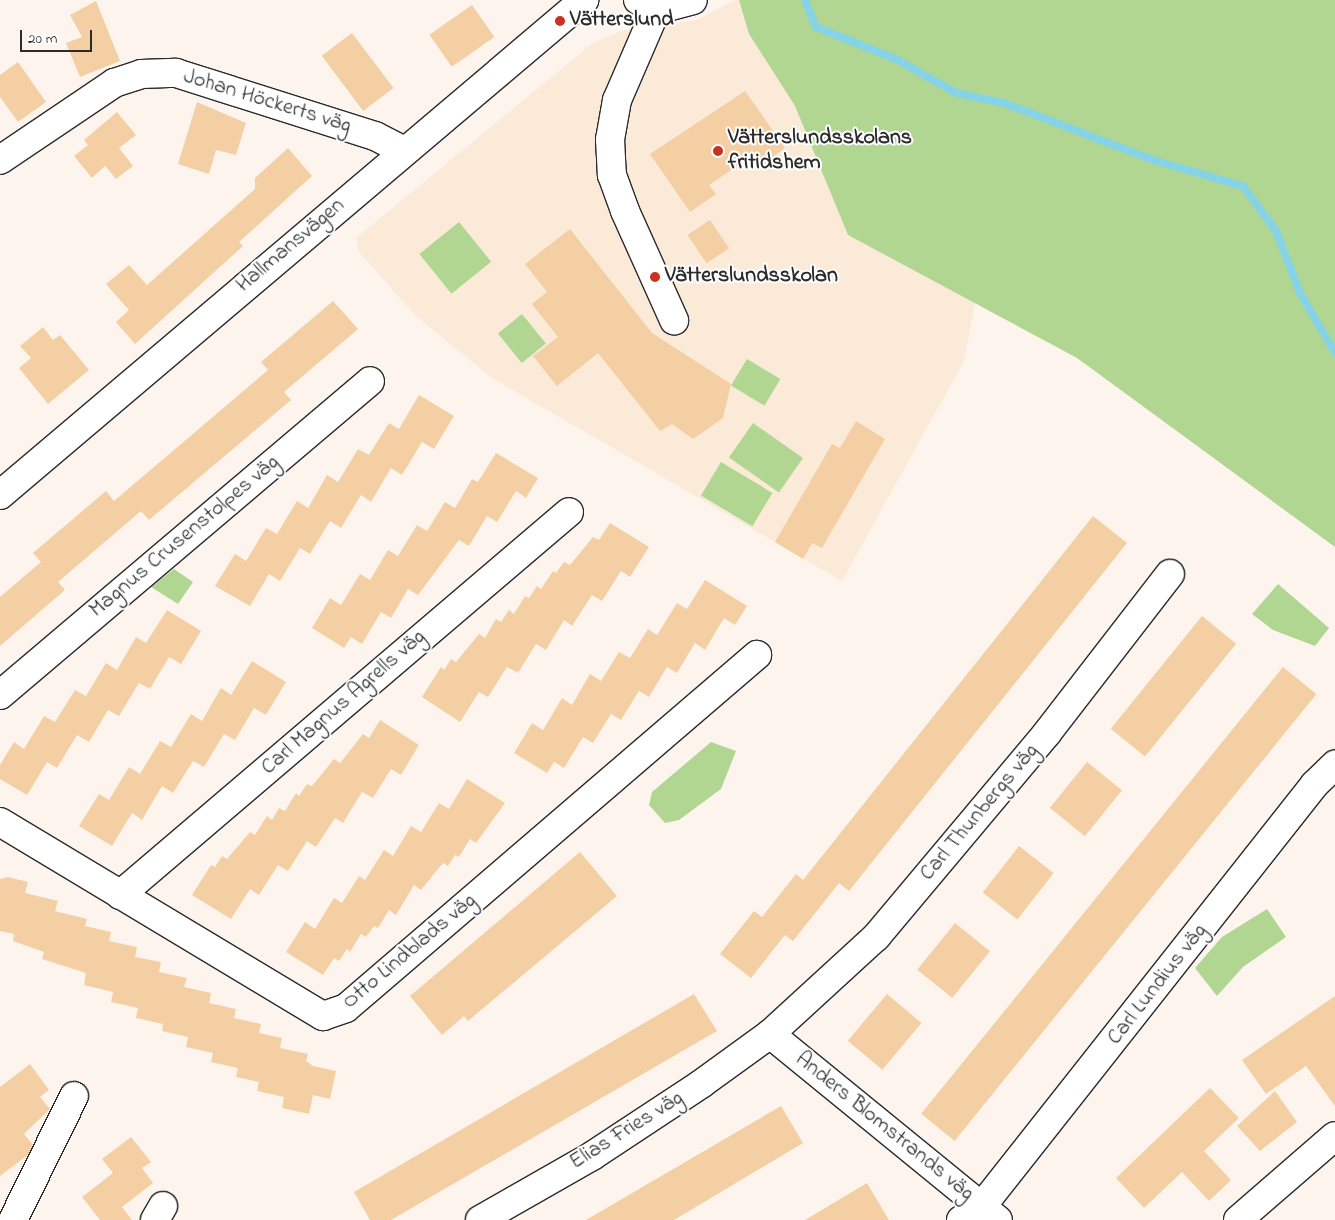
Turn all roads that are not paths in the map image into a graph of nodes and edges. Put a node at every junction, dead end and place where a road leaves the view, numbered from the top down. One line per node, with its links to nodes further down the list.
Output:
1 (584, 0): 4 (street, Hallmansvägen)
2 (692, 0): 3 (street)
3 (647, 5): 6 (street)
4 (404, 151): 5 (street, Johan Höckerts väg); 8 (street, Hallmansvägen)
5 (0, 160)
6 (674, 320)
7 (370, 381): 12 (street, Magnus Crusenstolpes väg)
8 (0, 495)
9 (569, 512): 15 (street, Carl Magnus Agrells väg)
10 (1170, 574): 16 (street, Carl Thunbergs väg)
11 (757, 655): 15 (street, Otto Lindblads väg)
12 (0, 695)
13 (1335, 765): 19 (street, Carl Lundius väg)
14 (0, 822): 15 (street, Otto Lindblads väg)
15 (120, 895)
16 (770, 1034): 19 (street, Anders Blomstrands väg); 21 (street, Elias Fries väg)
17 (74, 1096): 20 (street)
18 (1335, 1136): 22 (street)
19 (980, 1215)
20 (13, 1220)
21 (480, 1220)
22 (1238, 1220)

